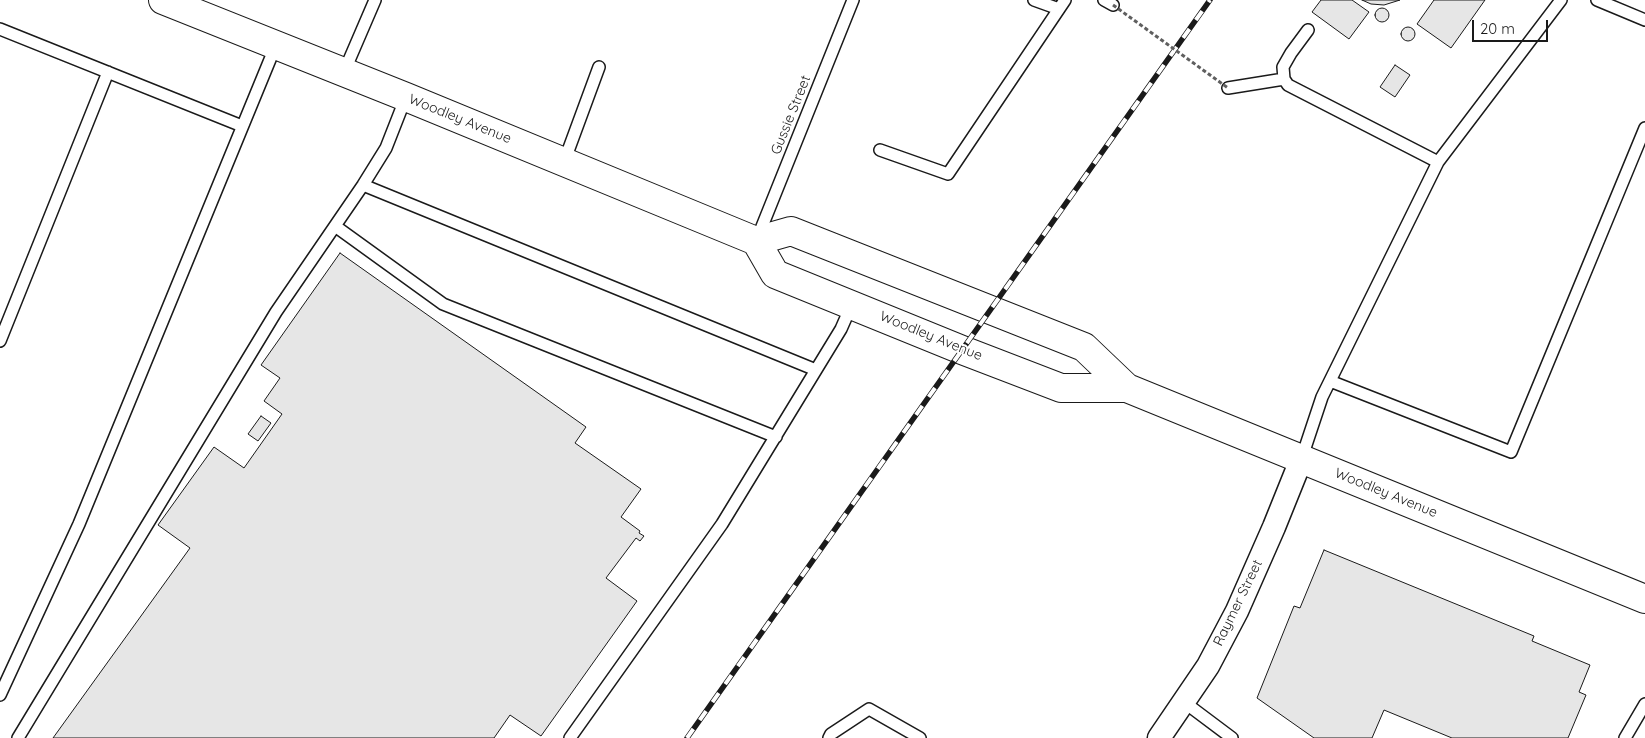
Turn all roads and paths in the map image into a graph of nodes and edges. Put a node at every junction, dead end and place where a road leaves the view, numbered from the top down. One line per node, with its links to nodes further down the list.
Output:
1 (163, 0): 12 (main road, Woodley Avenue)
2 (375, 0): 15 (lane)
3 (853, 0): 26 (lane, Gussie Street)
4 (1034, 0): 8 (lane)
5 (1561, 0): 23 (lane)
6 (1597, 0): 9 (lane)
7 (1109, 2): 17 (path, bridge)
8 (1062, 5): 21 (lane)
9 (1645, 20)
10 (0, 29): 14 (lane)
11 (1308, 30): 16 (lane)
12 (276, 45): 15 (main road, Woodley Avenue); 19 (lane)
13 (599, 67): 22 (lane)
14 (108, 72): 19 (lane); 28 (lane)
15 (344, 73): 18 (main road, Woodley Avenue)
16 (1284, 79): 17 (lane); 23 (lane)
17 (1228, 88)
18 (406, 97): 22 (main road, Woodley Avenue); 24 (lane)
19 (242, 126): 35 (lane)
20 (1645, 128): 30 (lane)
21 (880, 150)
22 (564, 162): 26 (main road, Woodley Avenue)
23 (1438, 162): 30 (lane)
24 (363, 185): 25 (lane); 29 (lane)
25 (335, 226): 32 (lane); 38 (lane)
26 (756, 241): 27 (main road, Woodley Avenue); 31 (main road, Woodley Avenue)
27 (852, 304): 29 (lane); 31 (main road, Woodley Avenue)
28 (0, 341)
29 (816, 370): 32 (lane)
30 (1330, 381): 33 (lane)
31 (1127, 388): 33 (main road, Woodley Avenue)
32 (776, 437): 39 (lane)
33 (1302, 460): 34 (main road, Woodley Avenue); 36 (street, Raymer Street)
34 (1645, 598)
35 (0, 695)
36 (1184, 702): 42 (street, Raymer Street); 43 (lane)
37 (1645, 704): 44 (lane)
38 (18, 738)
39 (570, 738)
40 (829, 738): 41 (lane)
41 (920, 738)
42 (1158, 738)
43 (1232, 738)
44 (1625, 738)

